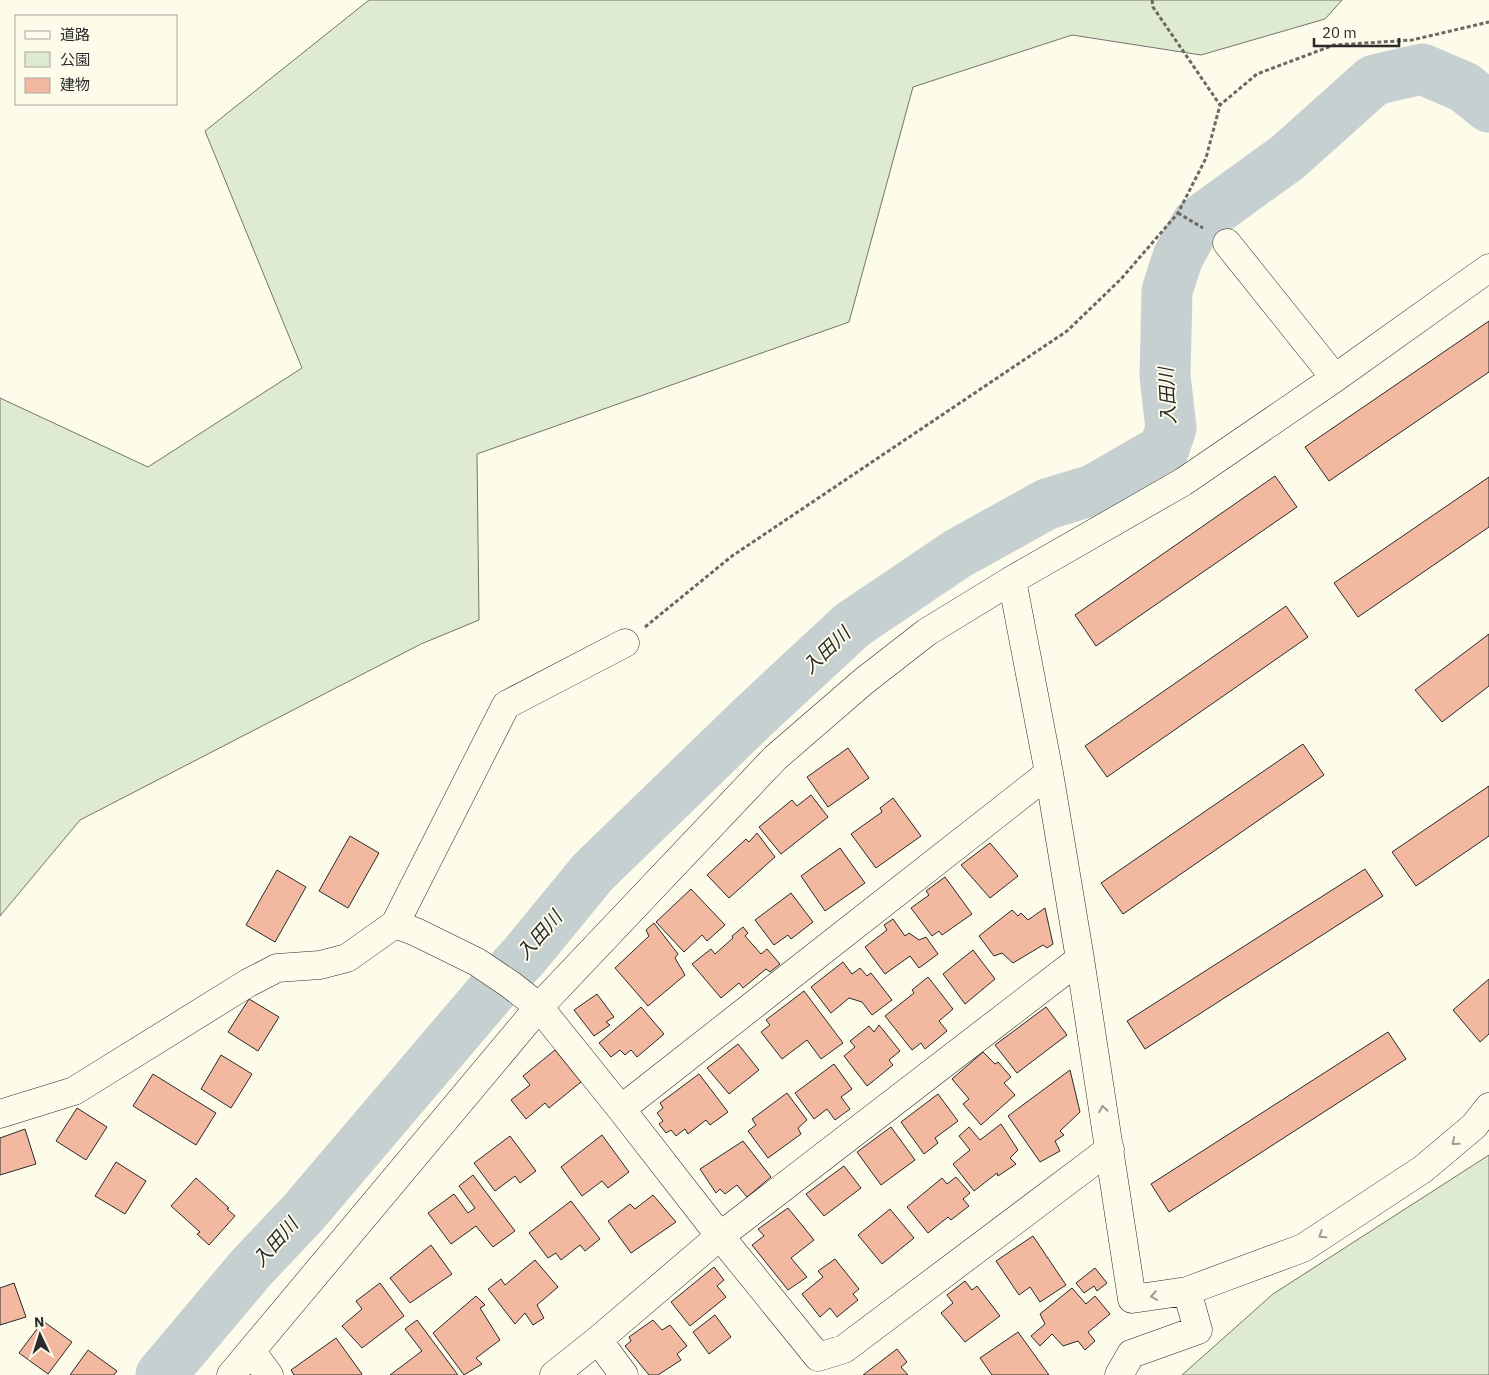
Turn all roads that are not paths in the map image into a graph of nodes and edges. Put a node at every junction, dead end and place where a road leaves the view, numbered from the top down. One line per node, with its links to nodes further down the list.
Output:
1 (1227, 243): 3 (street)
2 (1489, 268): 3 (street)
3 (1335, 378): 4 (street)
4 (1012, 580): 6 (street); 9 (street)
5 (625, 643): 7 (street)
6 (1049, 772): 8 (street); 11 (street)
7 (395, 924): 9 (street); 12 (street)
8 (1080, 959): 13 (street, one-way to 8); 14 (street)
9 (539, 1007): 11 (street); 17 (street)
10 (1489, 1107): 15 (street, one-way to 15)
11 (621, 1109): 14 (street)
12 (0, 1114)
13 (1110, 1149): 15 (street, one-way to 13); 18 (street)
14 (720, 1236): 16 (street); 18 (street)
15 (1187, 1291): 23 (street)
16 (598, 1340): 21 (street); 22 (street)
17 (252, 1352): 19 (street); 20 (street)
18 (814, 1366)
19 (231, 1375)
20 (269, 1375)
21 (554, 1375)
22 (624, 1375)
23 (1119, 1375)

